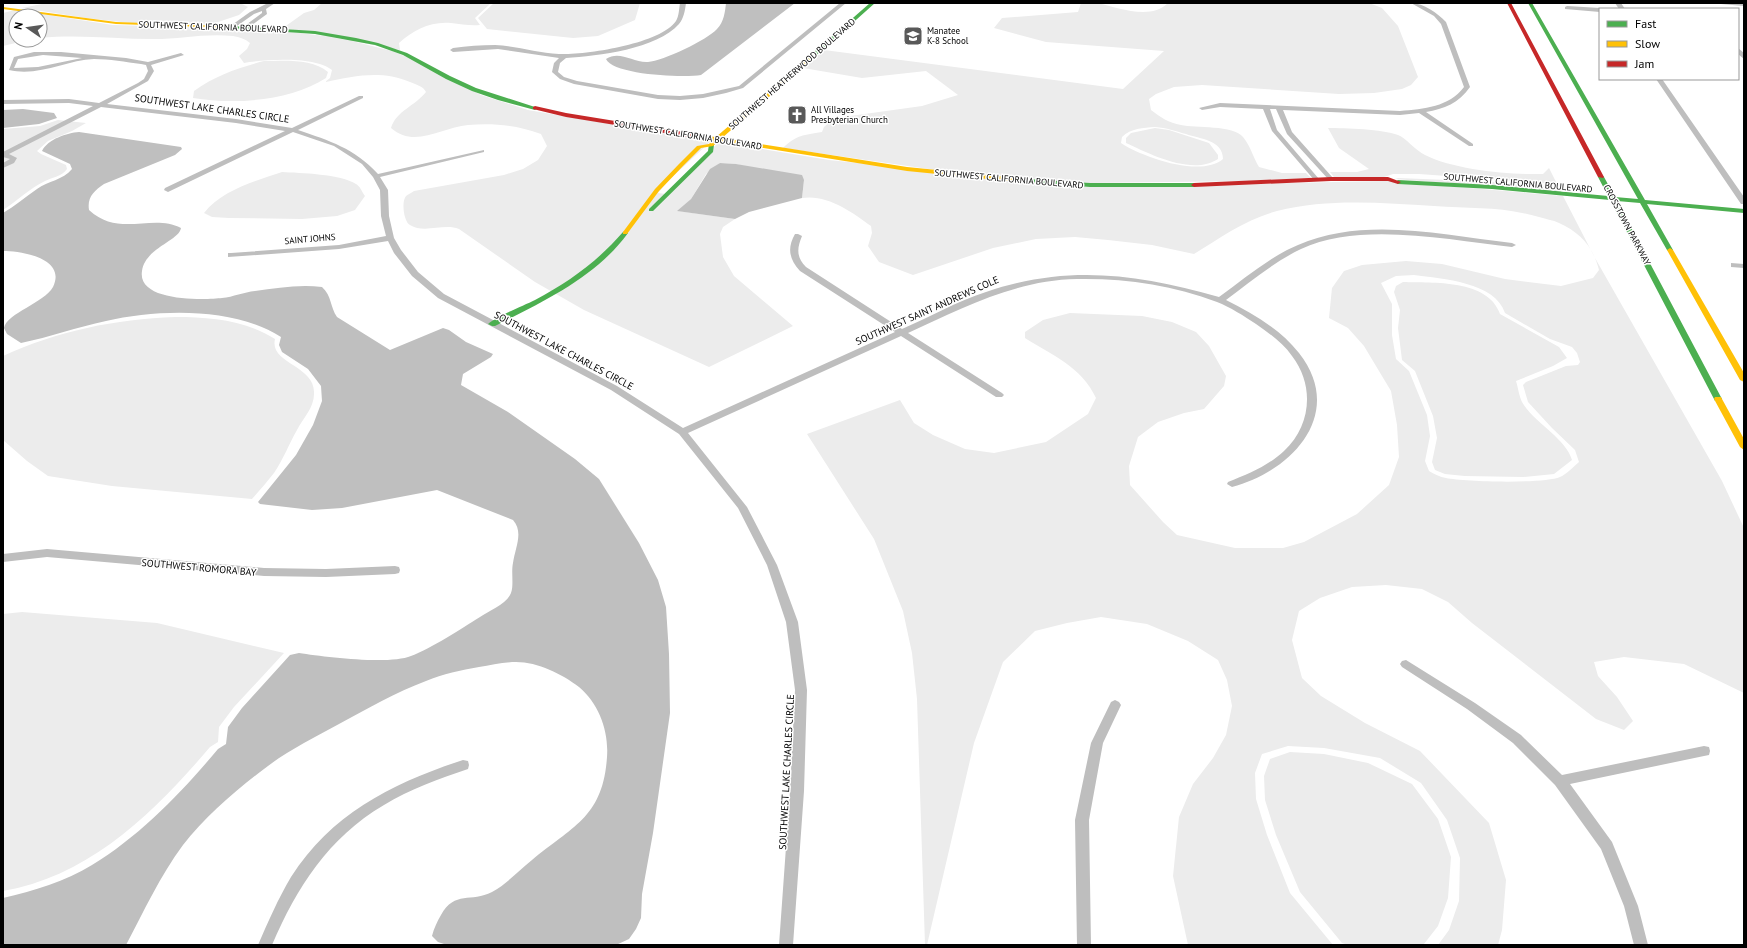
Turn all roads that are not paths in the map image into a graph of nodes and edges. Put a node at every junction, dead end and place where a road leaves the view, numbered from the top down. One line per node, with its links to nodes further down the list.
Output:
1 (272, 3): 10 (street)
2 (683, 3): 16 (street)
3 (843, 3): 16 (street)
4 (873, 3): 28 (street, SOUTHWEST HEATHERWOOD BOULEVARD)
5 (1414, 3): 26 (street)
6 (1510, 3): 39 (street, CROSSTOWN PARKWAY)
7 (1530, 3): 40 (street)
8 (3, 8): 12 (street, SOUTHWEST CALIFORNIA BOULEVARD)
9 (1567, 8): 11 (street)
10 (263, 9): 12 (street); 13 (street)
11 (1599, 10)
12 (232, 27): 13 (street, SOUTHWEST CALIFORNIA BOULEVARD)
13 (246, 27): 28 (street, SOUTHWEST CALIFORNIA BOULEVARD)
14 (453, 50): 16 (street)
15 (181, 56): 18 (street)
16 (564, 56)
17 (91, 58): 17 (street); 18 (street)
18 (148, 64): 22 (street)
19 (1661, 80): 41 (street)
20 (361, 97): 27 (street)
21 (3, 102): 22 (street, SOUTHWEST LAKE CHARLES CIRCLE)
22 (101, 104): 27 (street, SOUTHWEST LAKE CHARLES CIRCLE); 31 (street)
23 (1202, 108): 24 (street)
24 (1266, 108): 25 (street); 35 (street)
25 (1279, 108): 26 (street); 34 (street)
26 (1420, 111): 29 (street)
27 (292, 130): 33 (street, SOUTHWEST LAKE CHARLES CIRCLE); 38 (street)
28 (714, 142): 35 (street, SOUTHWEST CALIFORNIA BOULEVARD); 36 (street, SOUTHWEST HEATHERWOOD BOULEVARD); 37 (street, SOUTHWEST HEATHERWOOD BOULEVARD)
29 (1471, 145)
30 (482, 151): 33 (street)
31 (4, 155): 32 (street)
32 (3, 166)
33 (376, 176): 46 (street, SOUTHWEST LAKE CHARLES CIRCLE)
34 (1331, 179): 35 (street, SOUTHWEST CALIFORNIA BOULEVARD); 39 (street, SOUTHWEST CALIFORNIA BOULEVARD)
35 (1317, 180)
36 (663, 184): 37 (street); 44 (street, SOUTHWEST HEATHERWOOD BOULEVARD)
37 (677, 186): 44 (street, SOUTHWEST HEATHERWOOD BOULEVARD)
38 (168, 190)
39 (1611, 195): 40 (street, SOUTHWEST CALIFORNIA BOULEVARD); 57 (street, CROSSTOWN PARKWAY)
40 (1642, 198): 42 (street, SOUTHWEST CALIFORNIA BOULEVARD); 43 (street, SOUTHWEST CALIFORNIA BOULEVARD); 54 (street)
41 (1744, 202)
42 (1744, 206)
43 (1744, 211)
44 (626, 230): 52 (street, SOUTHWEST HEATHERWOOD BOULEVARD)
45 (798, 236): 53 (street)
46 (390, 238): 48 (street, SAINT JOHNS); 52 (street, SOUTHWEST LAKE CHARLES CIRCLE)
47 (1512, 245): 51 (street)
48 (231, 255)
49 (1734, 265): 50 (street)
50 (1744, 266)
51 (1220, 300): 53 (street, SOUTHWEST SAINT ANDREWS COLE); 58 (street, SOUTHWEST SAINT ANDREWS COLE)
52 (492, 324): 56 (street, SOUTHWEST LAKE CHARLES CIRCLE)
53 (904, 332): 55 (street); 56 (street, SOUTHWEST SAINT ANDREWS COLE)
54 (1744, 380)
55 (999, 395)
56 (682, 432): 67 (street, SOUTHWEST LAKE CHARLES CIRCLE)
57 (1744, 447)
58 (1232, 484)
59 (3, 558): 60 (street, SOUTHWEST ROMORA BAY)
60 (395, 570)
61 (1406, 664): 65 (street)
62 (1115, 706): 68 (street)
63 (1704, 751): 65 (street)
64 (463, 765): 66 (street)
65 (1560, 781): 69 (street)
66 (265, 945)
67 (786, 945)
68 (1084, 945)
69 (1641, 945)

